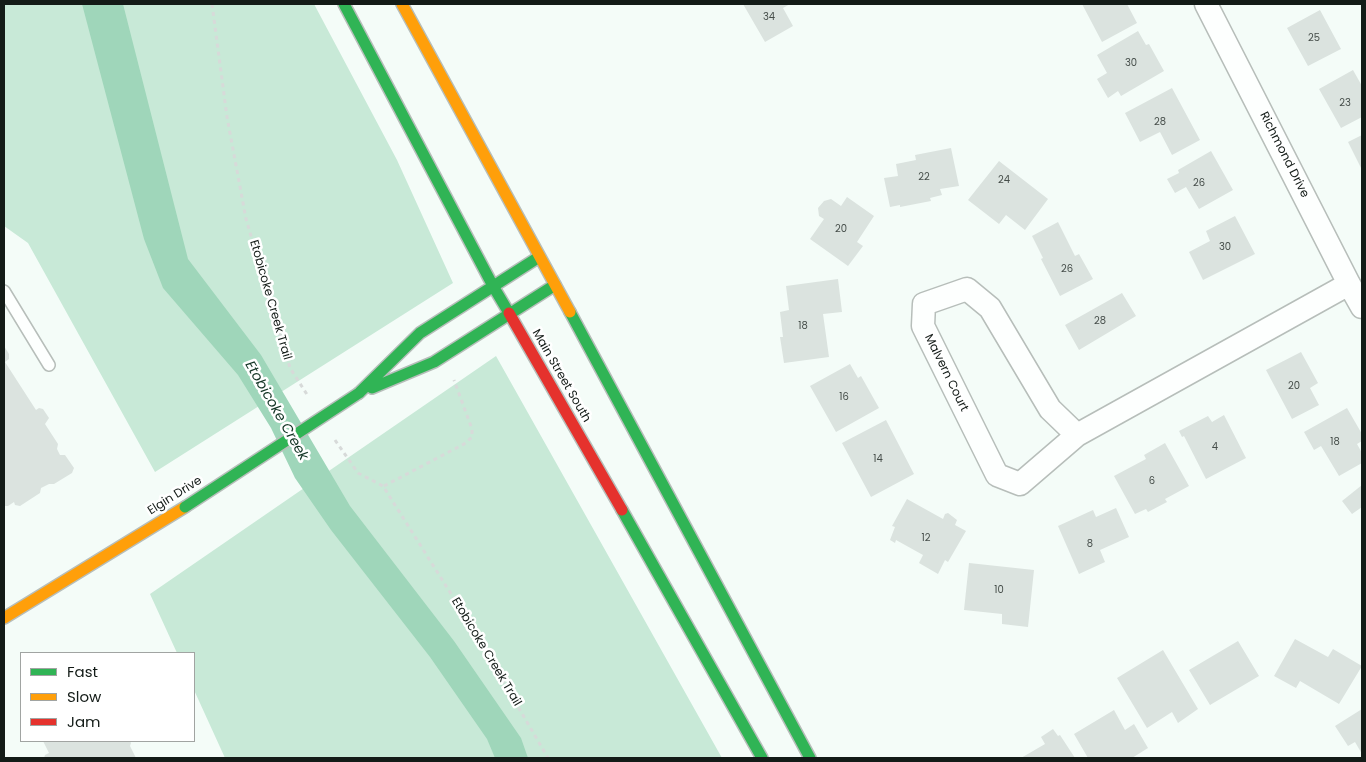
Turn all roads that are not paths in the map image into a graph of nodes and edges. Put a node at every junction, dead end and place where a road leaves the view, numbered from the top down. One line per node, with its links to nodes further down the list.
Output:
1 (344, 4): 7 (main road, Main Street South)
2 (402, 4): 4 (main road)
3 (1206, 4): 6 (street, Richmond Drive)
4 (539, 257): 5 (main road); 7 (main road, Elgin Drive)
5 (555, 284): 10 (main road, Elgin Drive); 16 (main road)
6 (1349, 284): 9 (street, Richmond Drive); 13 (street, Malvern Court)
7 (493, 286): 10 (main road, Main Street South); 12 (main road, Elgin Drive)
8 (4, 292): 11 (lane)
9 (1362, 307)
10 (510, 315): 12 (main road, Elgin Drive); 15 (main road, Main Street South)
11 (49, 365)
12 (359, 393): 14 (main road, Elgin Drive, bridge)
13 (1077, 435): 13 (street, Malvern Court)
14 (4, 618)
15 (762, 758)
16 (810, 758)

